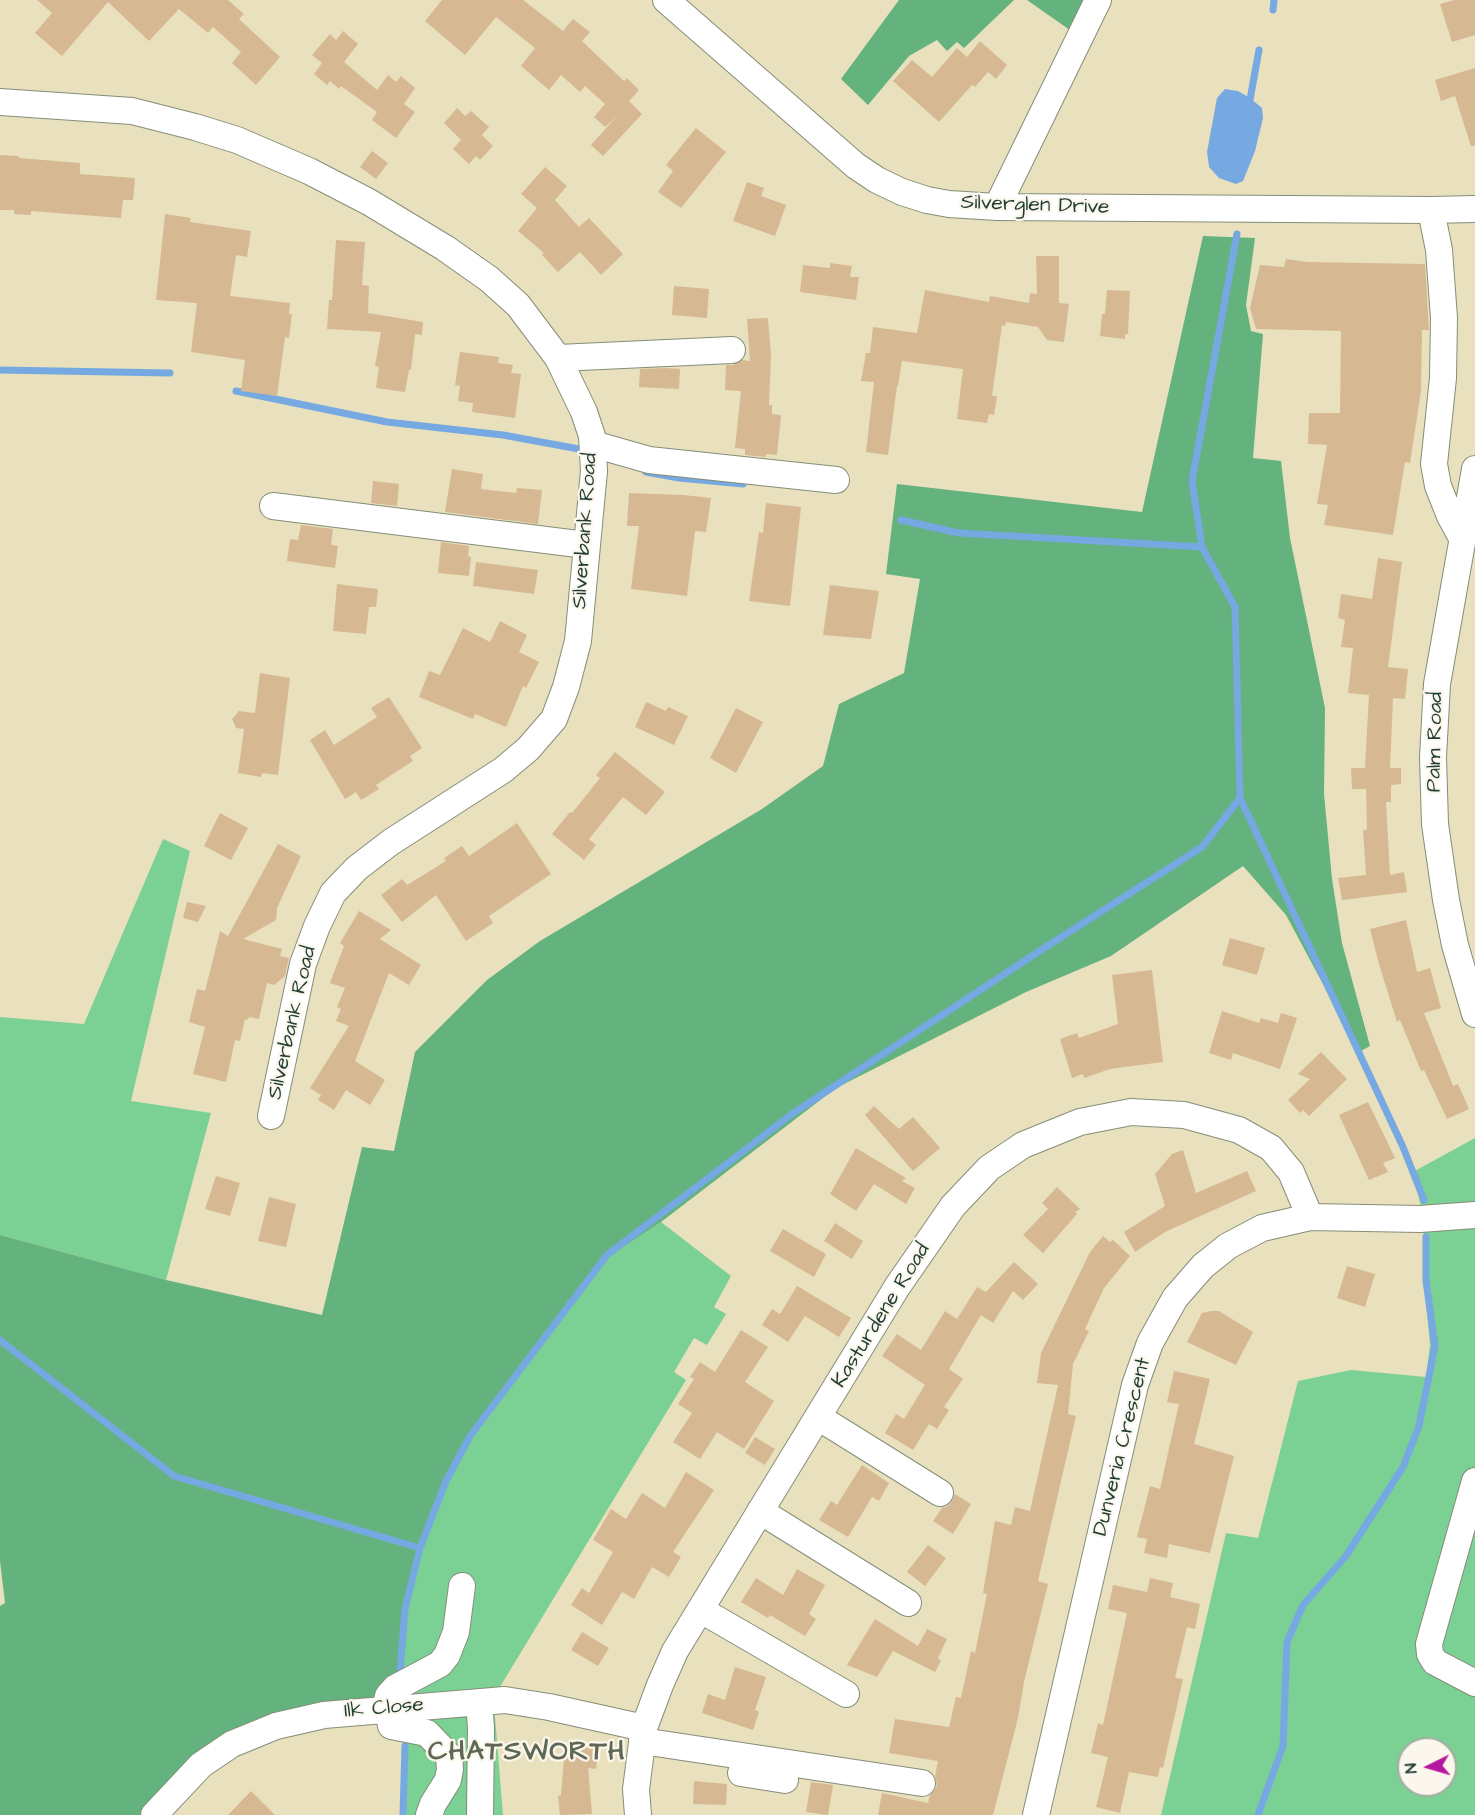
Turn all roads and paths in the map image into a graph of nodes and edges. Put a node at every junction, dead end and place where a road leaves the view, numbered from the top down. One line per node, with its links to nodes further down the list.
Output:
1 (666, 0): 4 (street, Silverglen Drive)
2 (1098, 0): 4 (street)
3 (0, 102): 8 (street, Silverbank Road)
4 (997, 207): 6 (street, Silverglen Drive)
5 (1475, 209): 6 (street, Silverglen Drive)
6 (1431, 210): 13 (street)
7 (732, 350): 8 (street)
8 (558, 358): 9 (street, Silverbank Road)
9 (593, 444): 11 (street); 14 (street, Silverbank Road)
10 (1475, 469): 13 (street, Palm Road)
11 (836, 480)
12 (273, 506): 14 (street)
13 (1462, 538): 15 (street, Palm Road)
14 (586, 545): 16 (street, Silverbank Road)
15 (1475, 1014)
16 (271, 1116)
17 (1475, 1215): 18 (street, Dunveria Crescent)
18 (1310, 1217): 19 (street, Kasturdene Road); 37 (street, Dunveria Crescent)
19 (818, 1417): 21 (street); 22 (street, Kasturdene Road)
20 (1475, 1481): 26 (street)
21 (940, 1493)
22 (760, 1512): 24 (street); 25 (street, Kasturdene Road)
23 (462, 1586): 29 (street)
24 (908, 1603)
25 (701, 1610): 27 (street); 30 (street, Kasturdene Road)
26 (1475, 1683)
27 (846, 1694)
28 (479, 1702): 29 (street, Ilk Close); 30 (street, Ilk Close); 35 (street)
29 (387, 1709): 33 (street, Ilk Close); 34 (street)
30 (642, 1743): 31 (street); 32 (street); 36 (street, Kasturdene Road)
31 (785, 1780)
32 (922, 1783)
33 (154, 1815)
34 (429, 1815)
35 (480, 1815)
36 (638, 1815)
37 (1036, 1815)

